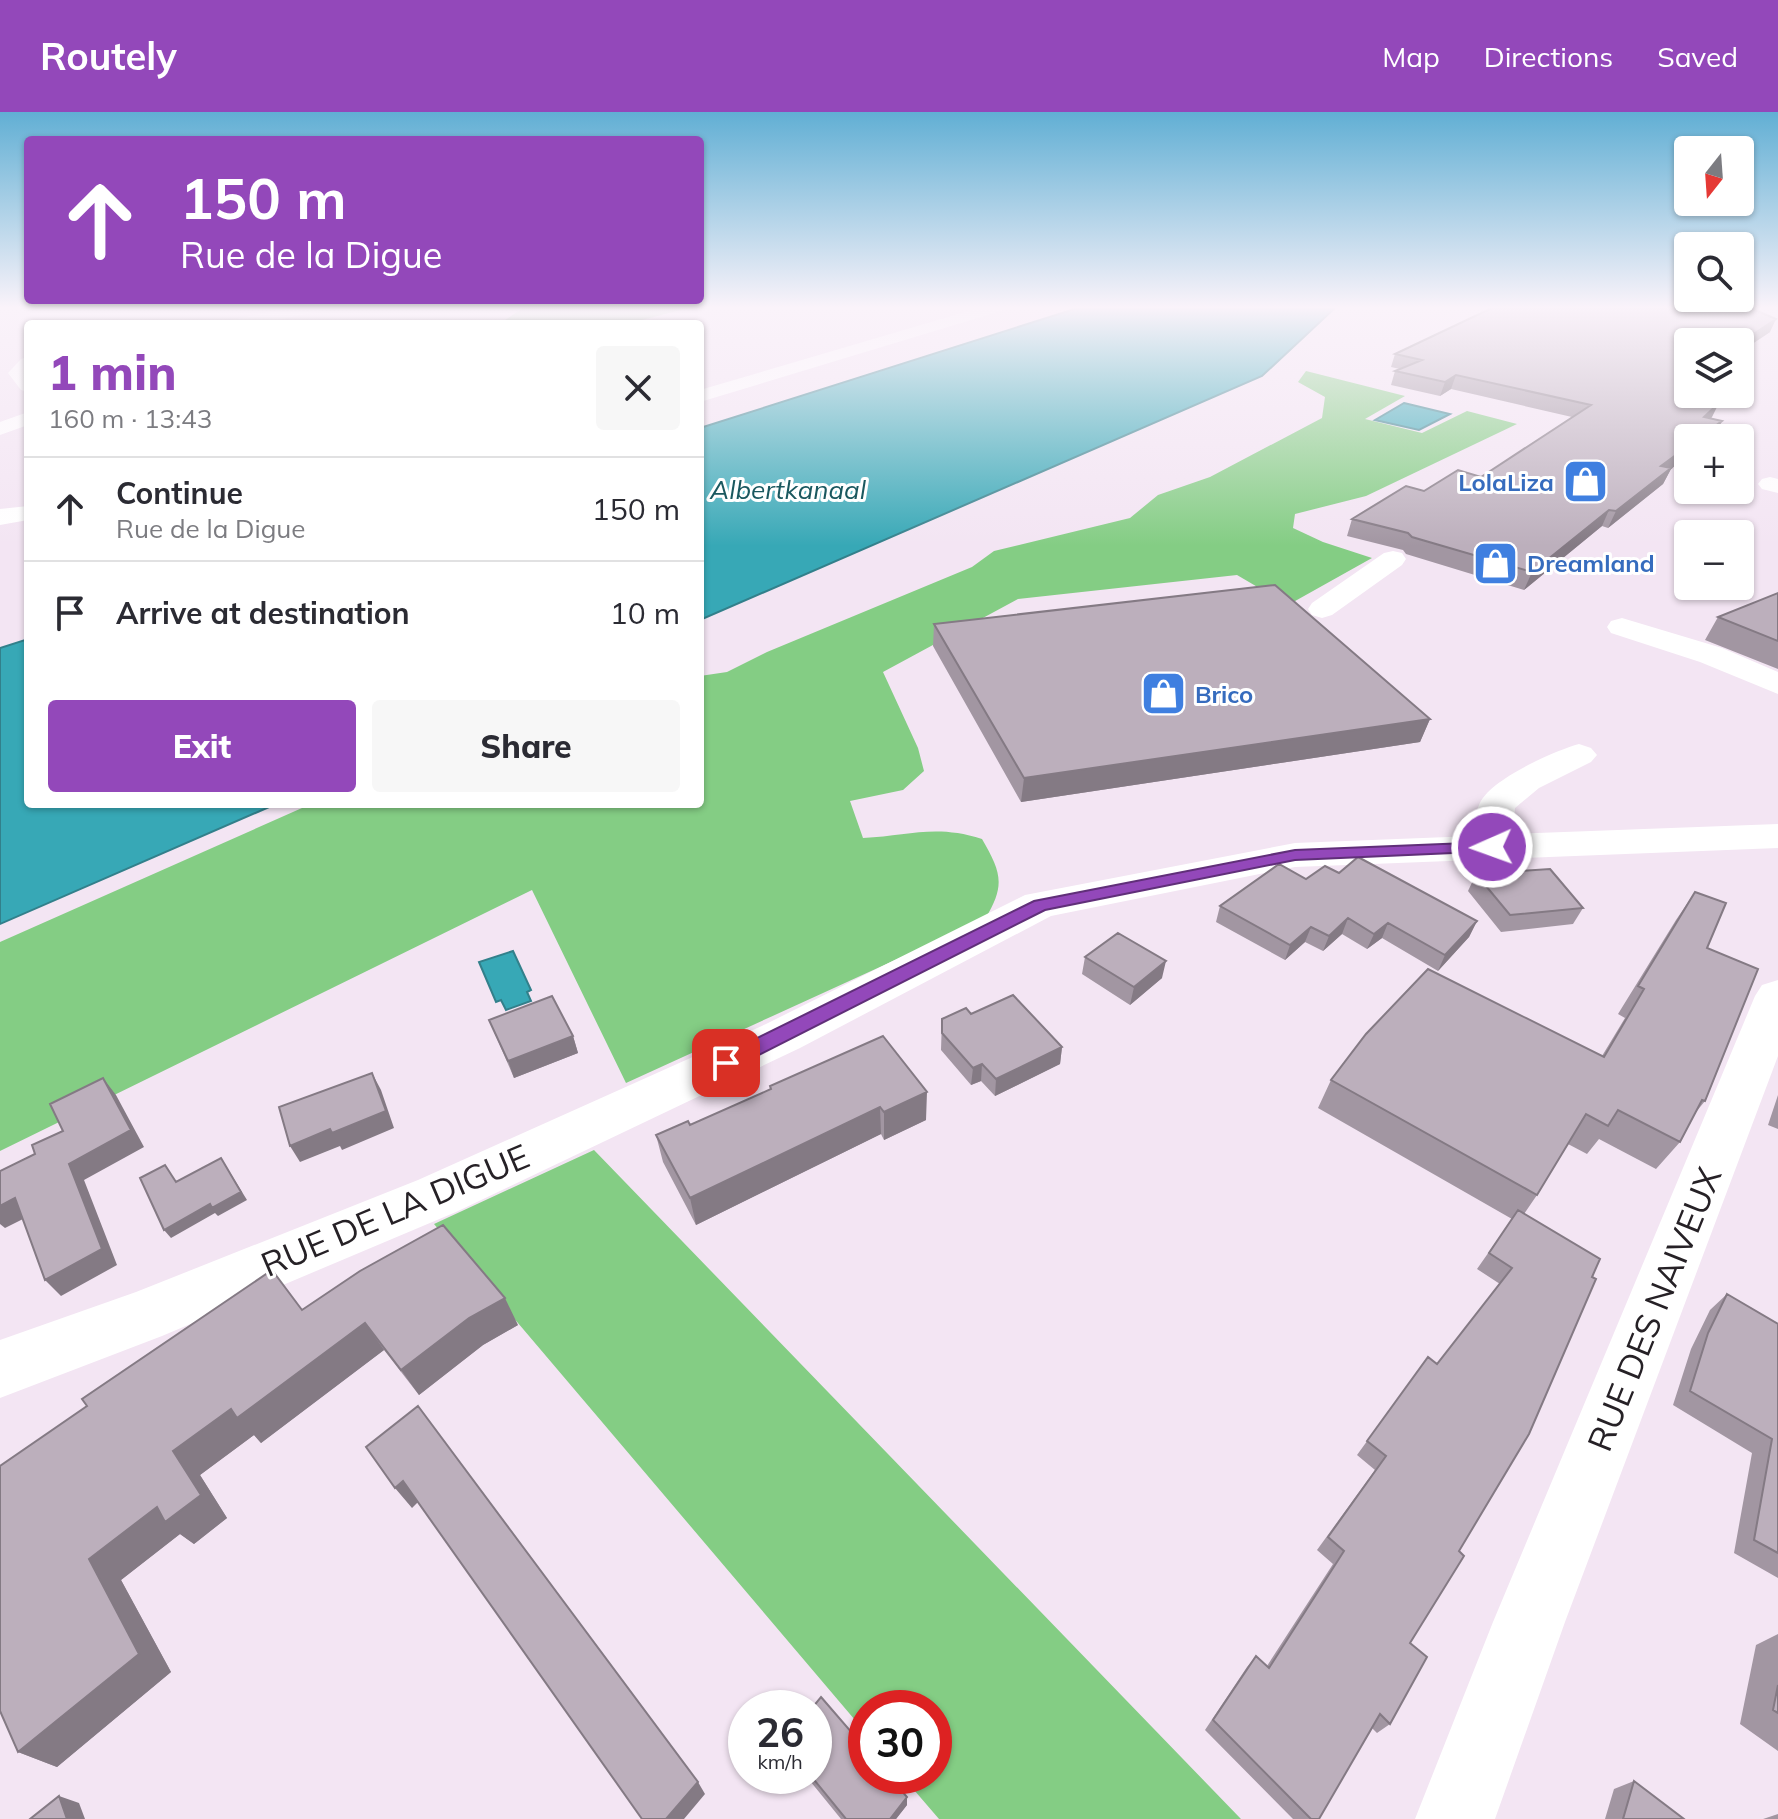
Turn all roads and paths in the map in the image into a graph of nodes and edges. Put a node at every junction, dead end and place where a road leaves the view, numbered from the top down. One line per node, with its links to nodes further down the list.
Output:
1 (731, 387): 2 (street)
2 (704, 395)
3 (24, 420): 4 (street)
4 (0, 429)
5 (24, 514): 6 (street)
6 (0, 517)
7 (1393, 559): 8 (street)
8 (1322, 609)
9 (1622, 627): 10 (street)
10 (1778, 684)
11 (1579, 755): 13 (street)
12 (1778, 836): 13 (street, RUE DE LA DIGUE)
13 (1492, 847): 15 (street, RUE DE LA DIGUE)
14 (1778, 996): 16 (street, RUE DES NAIVEUX)
15 (0, 1369)
16 (1455, 1819)

